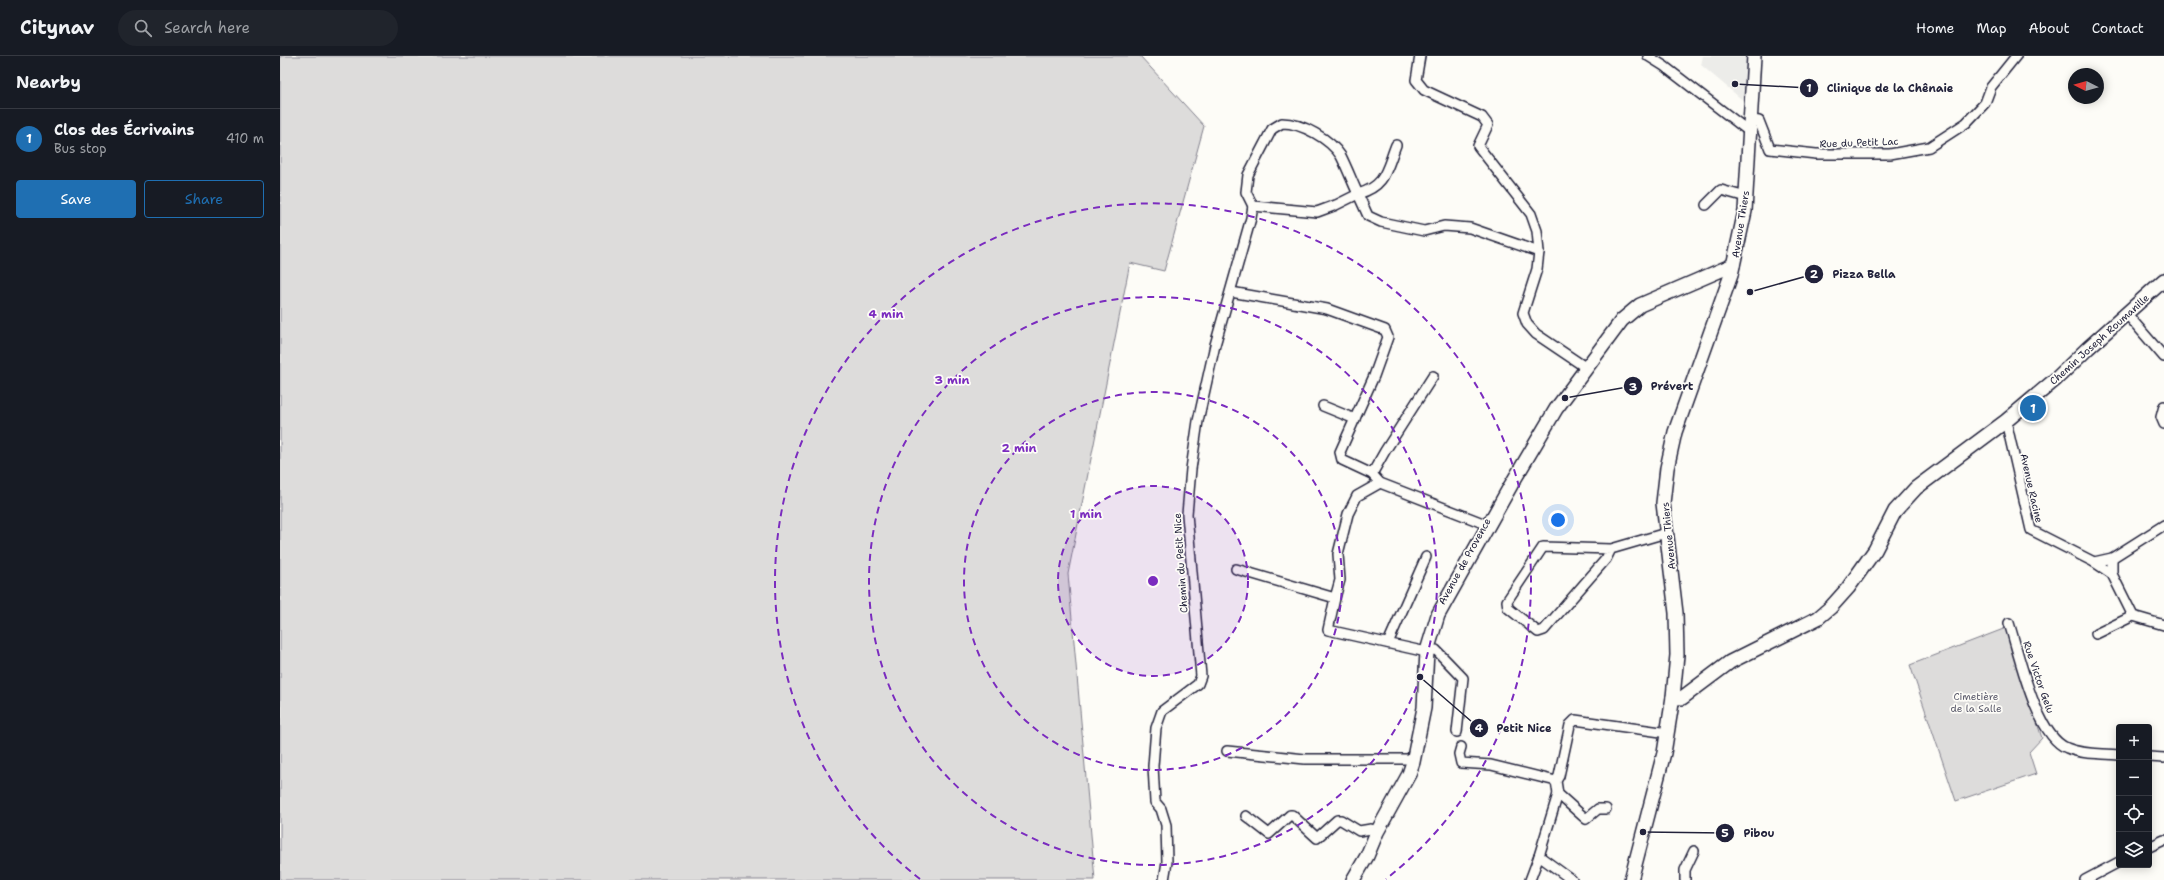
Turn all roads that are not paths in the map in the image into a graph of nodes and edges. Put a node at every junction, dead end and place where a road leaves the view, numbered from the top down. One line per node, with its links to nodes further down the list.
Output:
1 (1420, 56): 11 (street)
2 (1648, 56): 5 (street)
3 (1754, 56): 5 (street, Avenue Thiers)
4 (2016, 56): 5 (street, Rue du Petit Lac)
5 (1751, 126): 8 (street, Avenue Thiers)
6 (1396, 145): 7 (street)
7 (1358, 194): 10 (street); 10 (street); 11 (street)
8 (1746, 197): 9 (street); 12 (street, Avenue Thiers)
9 (1706, 205)
10 (1253, 206): 16 (street, Chemin du Petit Nice)
11 (1539, 252): 19 (street)
12 (1733, 265): 14 (street, Avenue de Provence); 15 (street, Avenue Thiers)
13 (2164, 280): 17 (street, Chemin Joseph Roumanille)
14 (1697, 281): 15 (street); 19 (street, Avenue de Provence)
15 (1727, 288): 30 (street, Avenue Thiers)
16 (1231, 292): 23 (street); 63 (street, Chemin du Petit Nice)
17 (2126, 313): 18 (street); 24 (street, Chemin Joseph Roumanille)
18 (2164, 357)
19 (1586, 371): 28 (street, Avenue de Provence)
20 (1433, 376): 26 (street)
21 (1323, 406): 23 (street)
22 (2164, 406): 25 (street)
23 (1355, 419): 26 (street)
24 (2006, 421): 34 (street, Avenue Racine); 44 (street, Chemin Joseph Roumanille)
25 (2164, 424)
26 (1372, 474): 27 (street)
27 (1380, 483): 28 (street); 37 (street)
28 (1487, 524): 43 (street, Avenue de Provence)
29 (2163, 528): 33 (street)
30 (1666, 533): 31 (street); 44 (street, Avenue Thiers)
31 (1611, 549): 31 (street)
32 (1426, 558): 42 (street)
33 (2112, 558): 34 (street); 36 (street)
34 (2094, 562): 36 (street)
35 (1236, 569): 37 (street)
36 (2112, 574): 38 (street)
37 (1335, 598): 42 (street)
38 (2134, 616): 40 (street); 41 (street)
39 (2009, 623): 49 (street, Rue Victor Gelu)
40 (2164, 625)
41 (2096, 634)
42 (1388, 643): 43 (street)
43 (1424, 651): 45 (street); 52 (street, Avenue de Provence)
44 (1674, 697): 46 (street, Avenue Thiers)
45 (1457, 732)
46 (1668, 733): 53 (street); 67 (street, Avenue Thiers)
47 (1461, 747): 53 (street)
48 (1227, 751): 52 (street)
49 (2116, 754)
50 (2152, 757): 51 (street)
51 (2164, 758)
52 (1410, 760): 57 (street, Avenue de Provence)
53 (1556, 782): 54 (street)
54 (1558, 794): 55 (street); 61 (street)
55 (1606, 808)
56 (1246, 816): 57 (street)
57 (1374, 830): 64 (street, Avenue de Provence)
58 (2164, 840): 59 (street)
59 (2152, 846)
60 (1694, 851): 68 (street)
61 (1539, 856): 65 (street); 66 (street)
62 (2116, 864): 69 (street)
63 (1164, 880)
64 (1352, 880)
65 (1530, 880)
66 (1572, 880)
67 (1631, 880)
68 (1685, 880)
69 (2085, 880)

